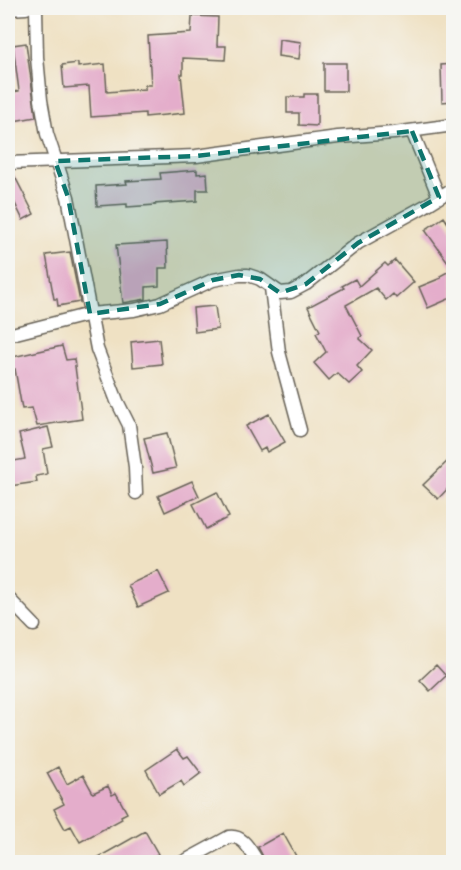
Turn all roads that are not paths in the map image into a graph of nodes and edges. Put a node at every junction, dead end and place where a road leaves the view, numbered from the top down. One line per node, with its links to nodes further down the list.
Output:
1 (26, 8): 3 (street)
2 (36, 8): 6 (street)
3 (8, 9)
4 (453, 125): 5 (street)
5 (411, 131): 6 (street); 9 (street)
6 (55, 160): 7 (street); 11 (street)
7 (8, 163)
8 (453, 188): 9 (street)
9 (439, 197): 10 (street)
10 (271, 288): 11 (street); 13 (street)
11 (90, 315): 12 (street); 14 (street)
12 (8, 335)
13 (300, 430)
14 (136, 493)
15 (8, 598): 16 (street)
16 (34, 625)
17 (183, 862): 18 (street)
18 (258, 862)

